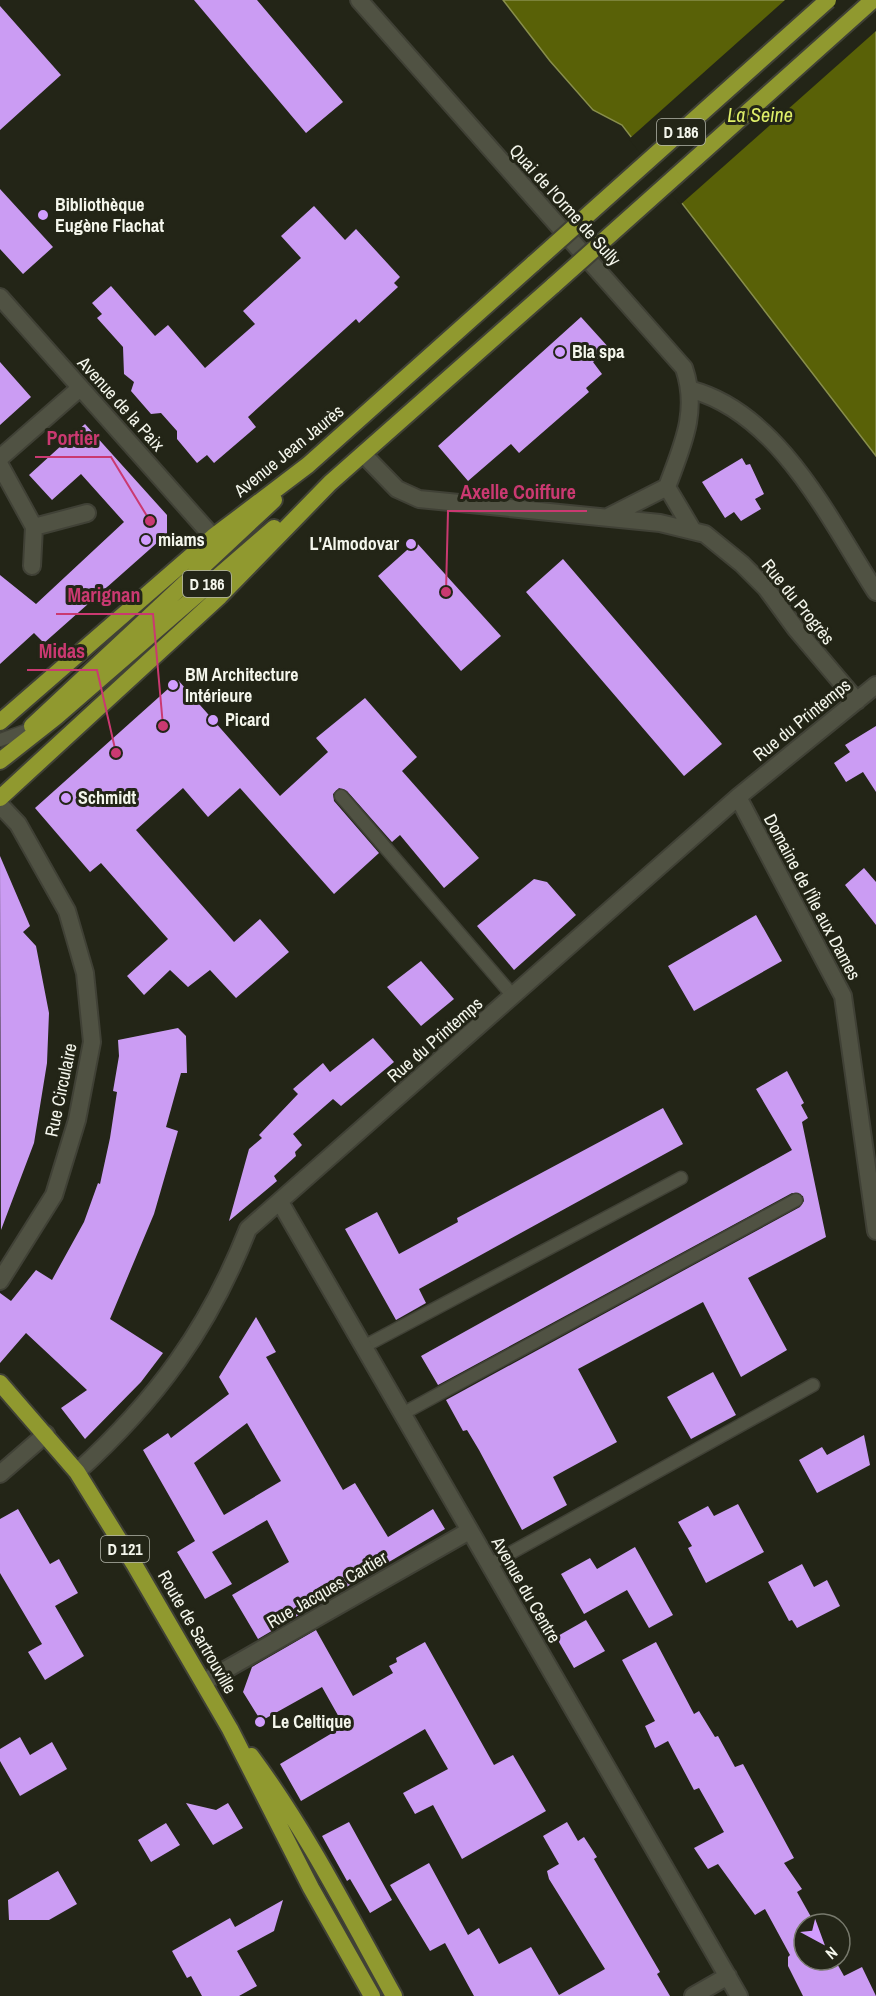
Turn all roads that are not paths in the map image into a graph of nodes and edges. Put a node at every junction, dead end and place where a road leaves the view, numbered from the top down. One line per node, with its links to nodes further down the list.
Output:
1 (359, 0): 6 (street, Quai de l'Orme de Sully)
2 (828, 0): 10 (main road, Avenue Jean Jaurès / D 186, bridge)
3 (873, 0): 7 (main road, D 186, bridge)
4 (0, 297): 5 (street, Avenue de la Paix)
5 (80, 388): 8 (street); 17 (street, Avenue de la Paix)
6 (692, 390): 12 (street); 19 (street)
7 (363, 454): 11 (main road, D 186); 14 (street, Rue du Progrès)
8 (0, 458)
9 (0, 465): 15 (street)
10 (308, 465): 17 (main road, Avenue Jean Jaurès / D 186); 23 (main road, D 186)
11 (330, 483): 25 (main road, D 186); 28 (main road, D 186)
12 (667, 487): 14 (street); 16 (street)
13 (87, 513): 15 (street)
14 (608, 517): 16 (street, Rue du Progrès)
15 (34, 526): 18 (street)
16 (692, 529): 21 (street, Rue du Progrès)
17 (213, 537): 22 (main road, Avenue Jean Jaurès / D 186)
18 (32, 566)
19 (876, 592)
20 (876, 685): 21 (street, Rue du Printemps)
21 (857, 700): 27 (street, Rue du Printemps)
22 (0, 722)
23 (28, 730): 24 (lane); 25 (main road, D 186)
24 (0, 740)
25 (1, 760)
26 (341, 796): 30 (lane)
27 (738, 797): 30 (street, Rue du Printemps); 34 (street, Domaine de l'Île aux Dames)
28 (0, 798)
29 (0, 805): 35 (street, Rue Circulaire)
30 (514, 996): 33 (street, Rue du Printemps)
31 (681, 1178): 36 (lane)
32 (796, 1200): 39 (lane)
33 (280, 1202): 36 (street, Avenue du Centre); 41 (street, Rue du Printemps)
34 (876, 1231)
35 (0, 1281)
36 (363, 1347): 39 (street, Avenue du Centre)
37 (0, 1383): 40 (main road, Route de Sartrouville / D 121)
38 (813, 1385): 44 (lane)
39 (402, 1414): 43 (street, Avenue du Centre)
40 (46, 1434): 41 (main road, Route de Sartrouville / D 121); 42 (street)
41 (77, 1472): 45 (main road, Route de Sartrouville / D 121)
42 (0, 1474)
43 (470, 1531): 44 (street, Avenue du Centre); 45 (street, Rue Jacques Cartier)
44 (489, 1565): 47 (street, Avenue du Centre)
45 (204, 1682): 46 (main road, Route de Sartrouville / D 121)
46 (230, 1729): 48 (main road, Route de Sartrouville / D 121); 49 (main road, Route de Sartrouville / D 121)
47 (728, 1976): 50 (street); 51 (street, Avenue du Centre)
48 (372, 1996)
49 (394, 1996)
50 (693, 1996)
51 (739, 1996)

